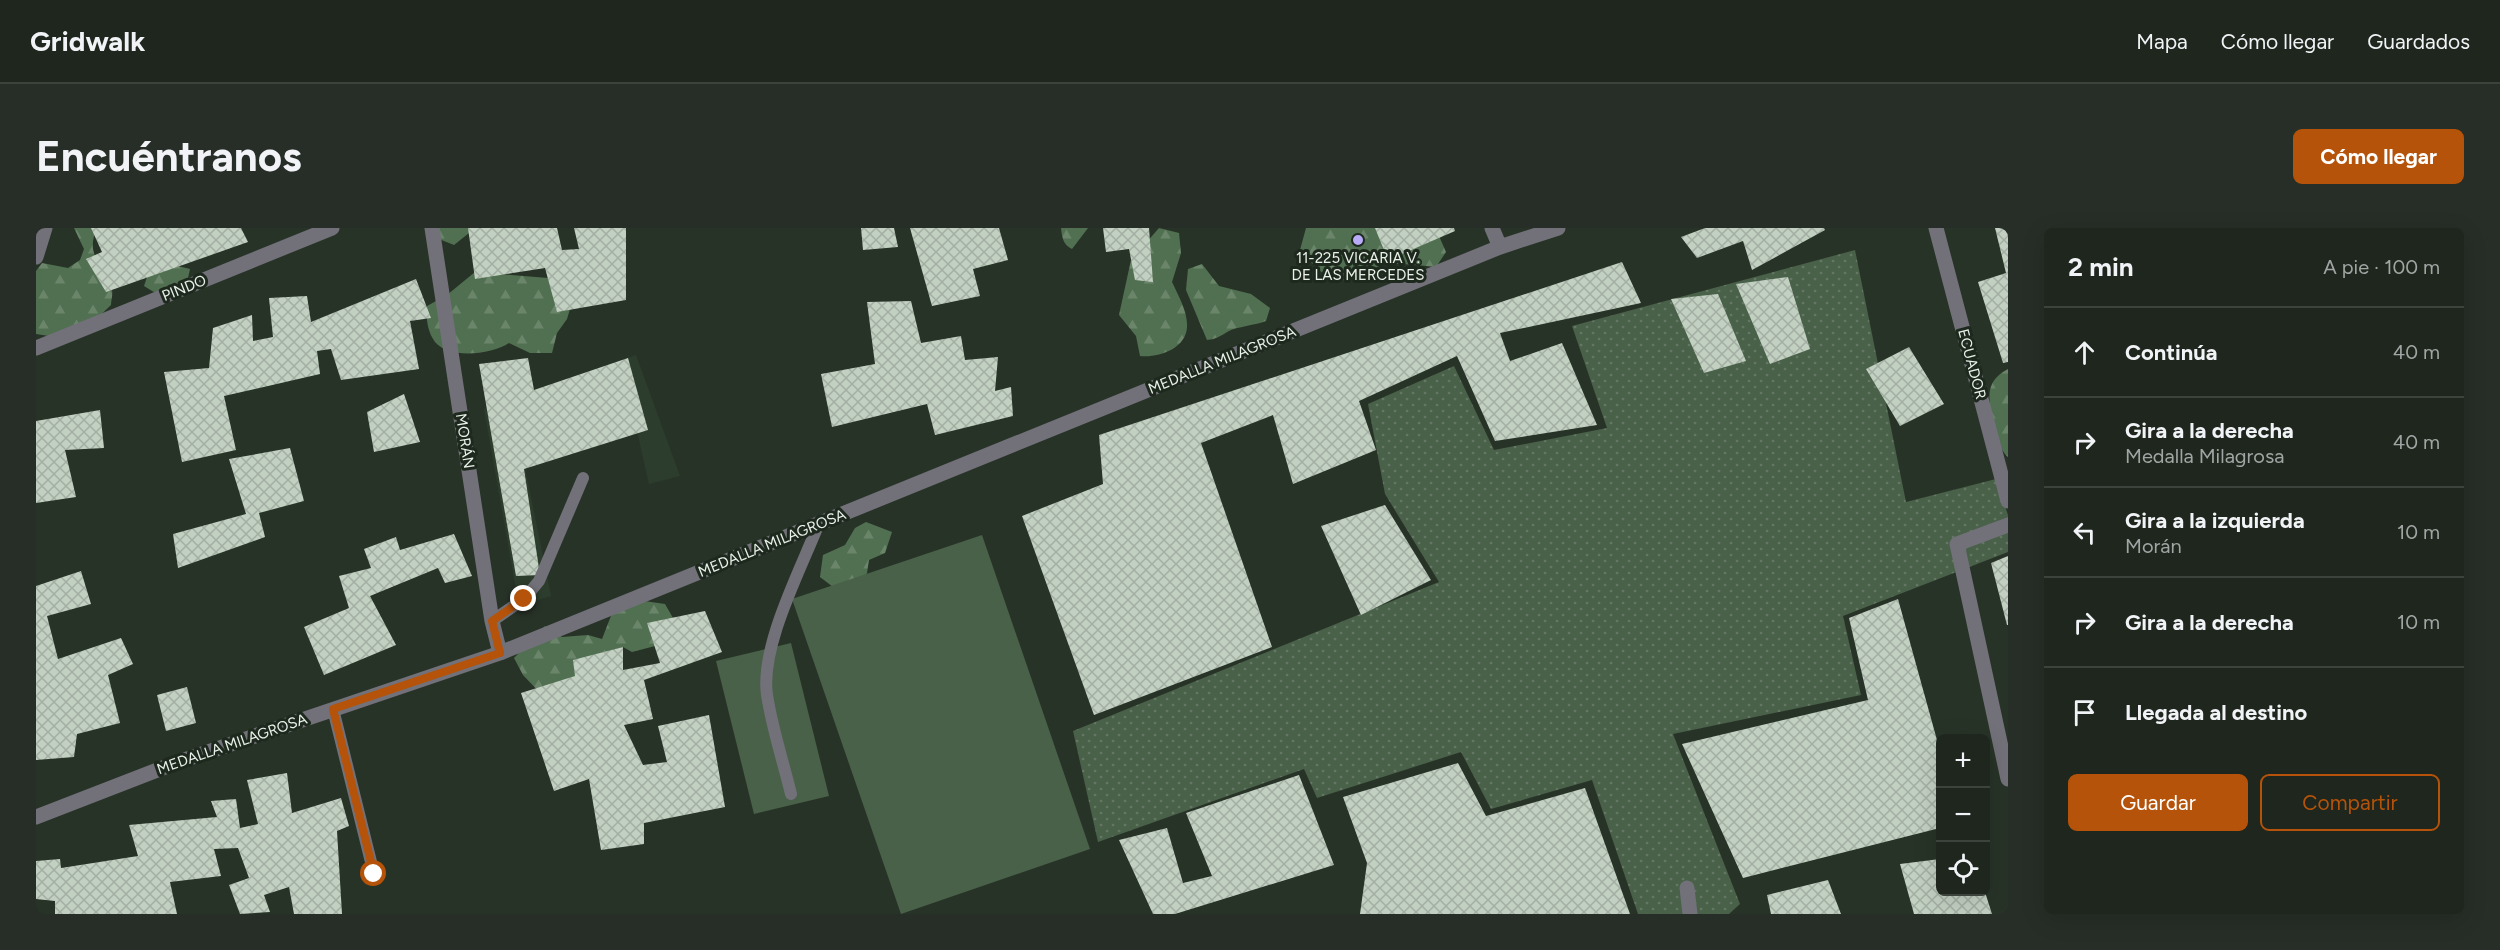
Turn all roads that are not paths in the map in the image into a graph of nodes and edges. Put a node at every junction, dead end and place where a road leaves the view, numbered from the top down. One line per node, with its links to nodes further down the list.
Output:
1 (45, 228): 8 (street)
2 (332, 228): 9 (street, PINDO)
3 (432, 228): 14 (street, MORÁN)
4 (1492, 228): 7 (street)
5 (1558, 228): 7 (street, MEDALLA MILAGROSA)
6 (1936, 228): 11 (street, ECUADOR)
7 (1500, 247): 12 (street, MEDALLA MILAGROSA)
8 (36, 257)
9 (36, 348)
10 (583, 478): 14 (lane)
11 (2008, 501)
12 (819, 523): 15 (street, MEDALLA MILAGROSA); 18 (lane)
13 (2008, 525): 17 (street)
14 (492, 621): 15 (street, MORÁN)
15 (500, 653): 16 (street, MEDALLA MILAGROSA)
16 (333, 709): 19 (street, MEDALLA MILAGROSA); 20 (lane)
17 (2008, 779)
18 (792, 794)
19 (36, 817)
20 (374, 874)
21 (1687, 888): 22 (street)
22 (1690, 914)

